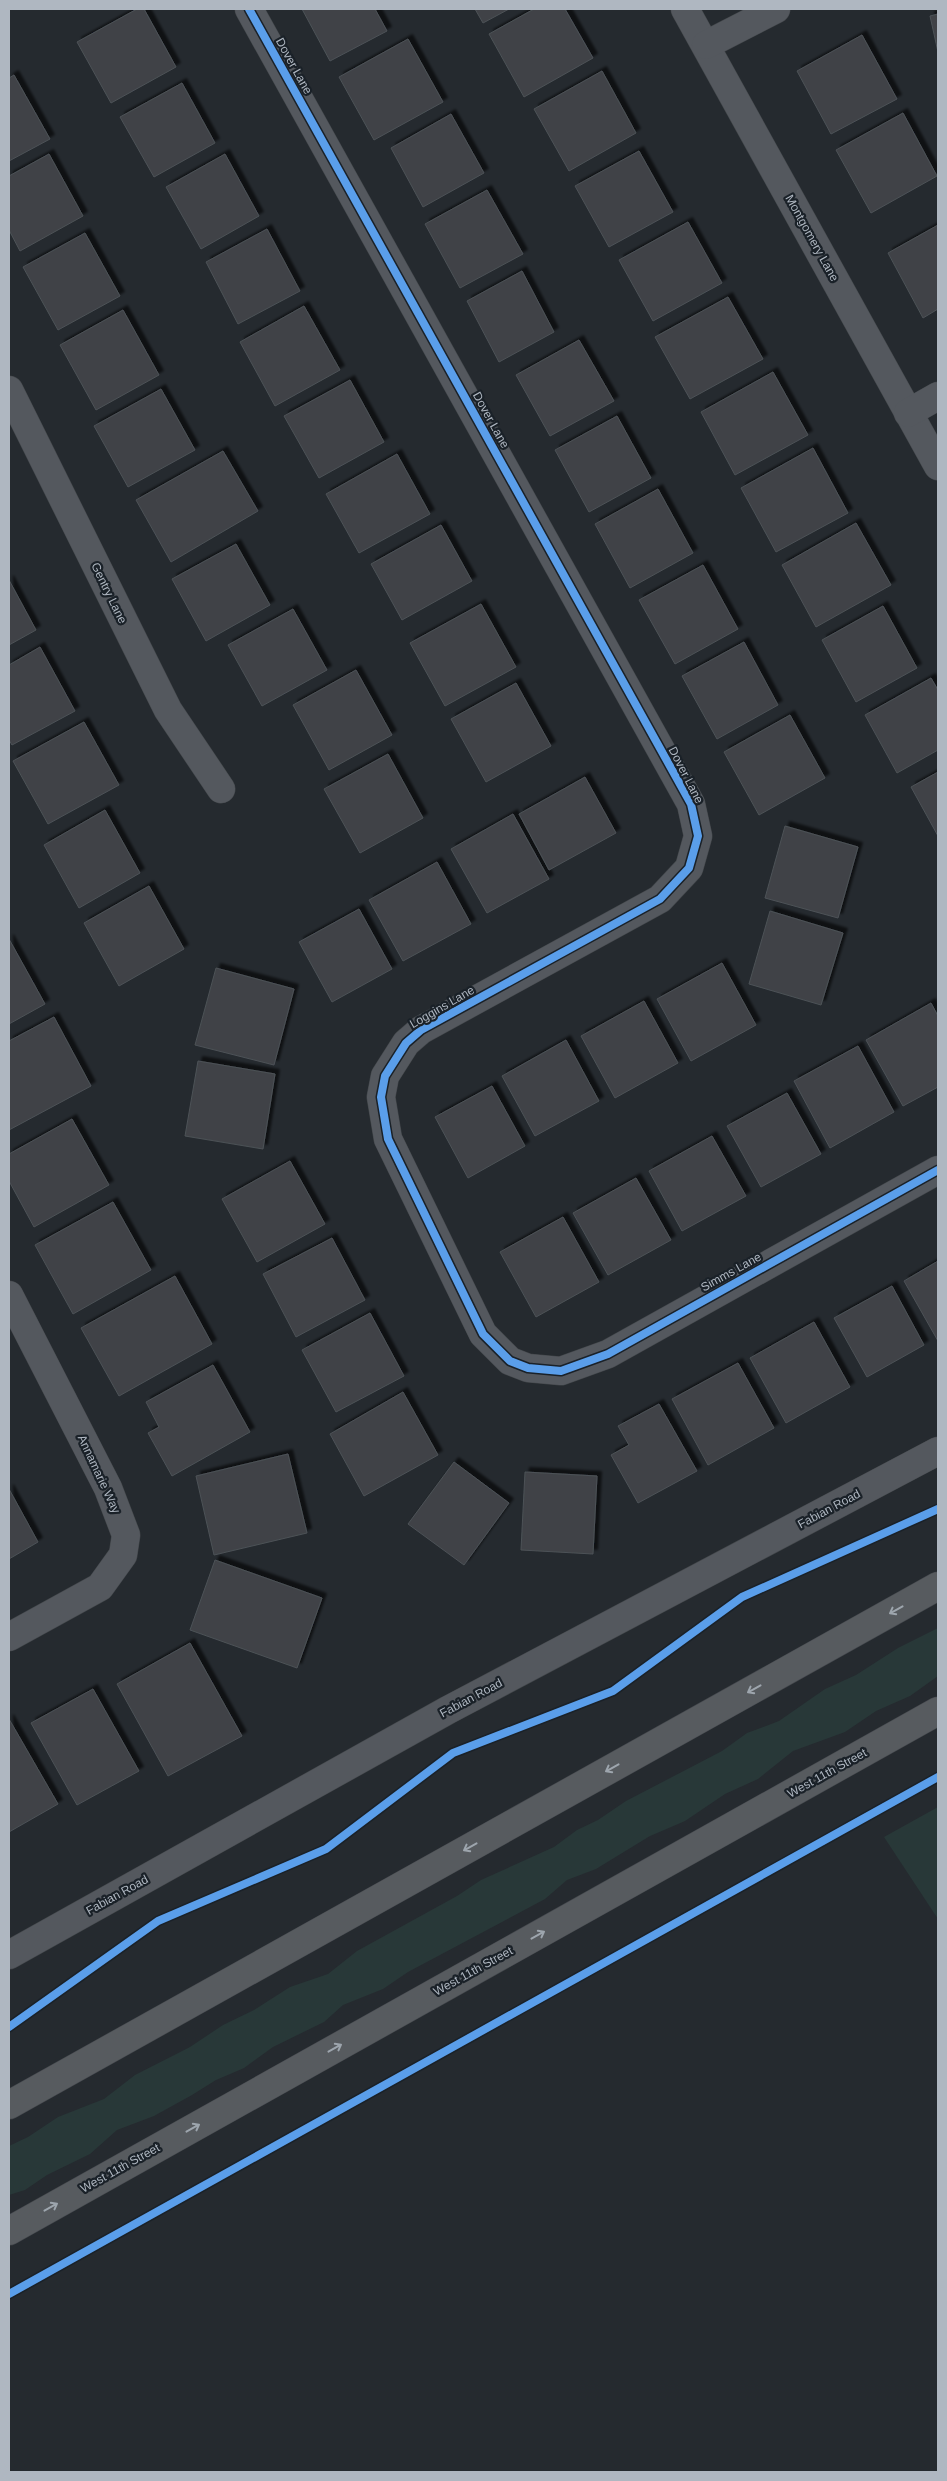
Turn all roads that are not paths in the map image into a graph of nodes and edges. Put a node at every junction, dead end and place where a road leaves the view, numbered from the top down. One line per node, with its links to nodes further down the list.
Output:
1 (249, 9): 10 (street, Dover Lane)
2 (685, 9): 4 (street, Montgomery Lane)
3 (776, 9): 4 (street)
4 (706, 45): 7 (street, Montgomery Lane)
5 (9, 390): 9 (street, Gentry Lane)
6 (938, 396): 7 (street)
7 (908, 413): 8 (street, Montgomery Lane)
8 (938, 466)
9 (220, 789)
10 (696, 847): 13 (street, Loggins Lane)
11 (938, 1170): 13 (street, Simms Lane)
12 (9, 1295): 16 (street, Annamarie Way)
13 (528, 1368)
14 (938, 1451): 18 (street, Fabian Road)
15 (938, 1586): 19 (main road, one-way to 19)
16 (9, 1638)
17 (938, 1711): 20 (main road, West 11th Street, one-way to 17)
18 (9, 1955)
19 (9, 2105)
20 (9, 2231)

